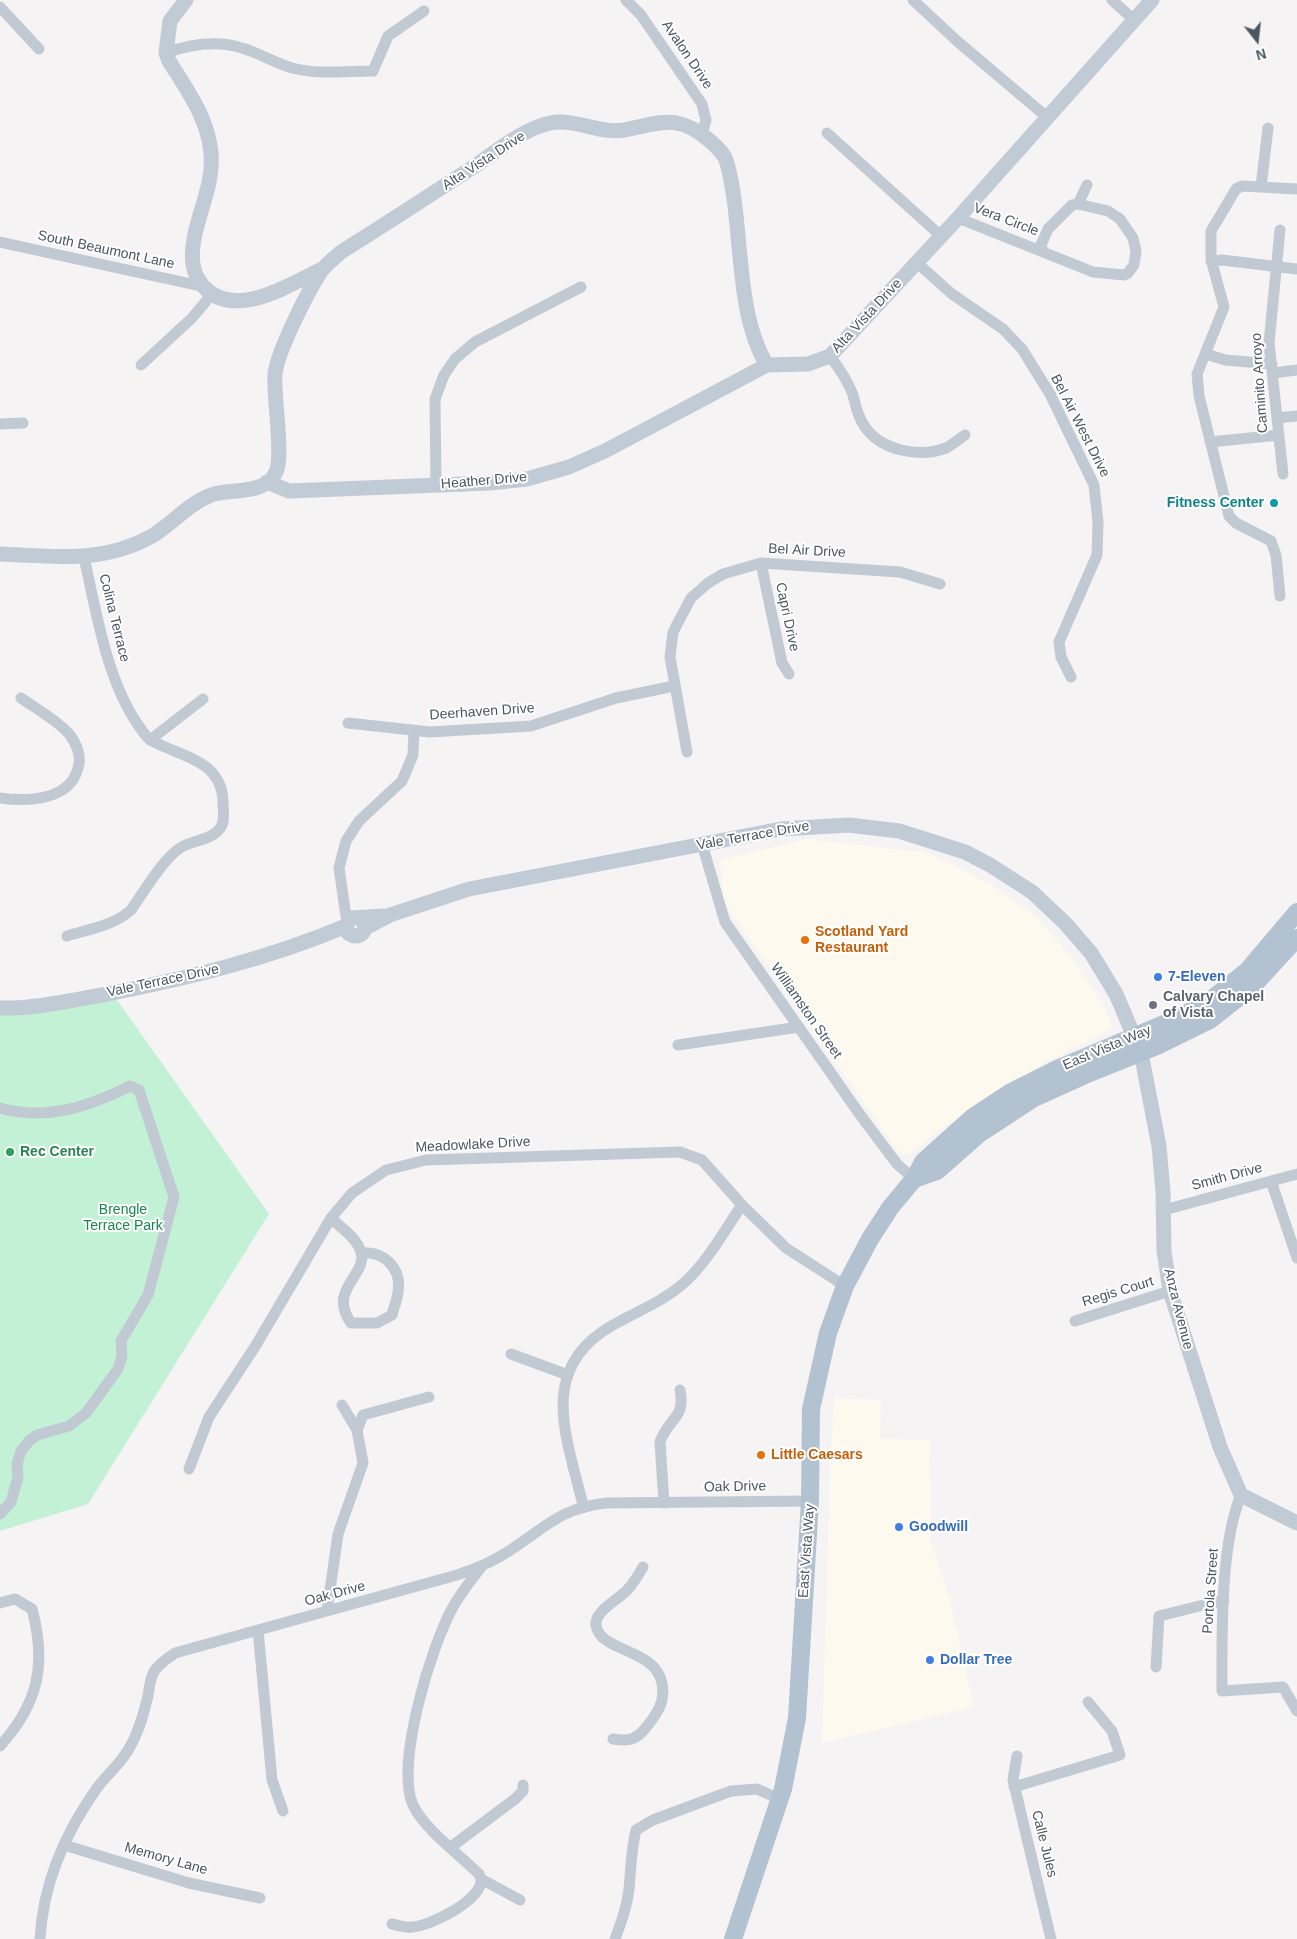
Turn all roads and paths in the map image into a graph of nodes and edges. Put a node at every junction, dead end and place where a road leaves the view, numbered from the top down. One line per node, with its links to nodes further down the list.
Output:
1 (186, 0): 12 (street)
2 (626, 0): 8 (street, Avalon Drive)
3 (644, 0): 8 (street)
4 (913, 0): 13 (street)
5 (1112, 0): 10 (street)
6 (1152, 0): 10 (street, Alta Vista Drive)
7 (0, 7): 11 (street)
8 (635, 9): 15 (street, Avalon Drive)
9 (424, 11): 12 (street)
10 (1134, 20): 13 (street, Alta Vista Drive)
11 (40, 49)
12 (166, 53): 32 (street)
13 (1048, 118): 21 (street, Alta Vista Drive)
14 (1268, 128): 18 (street)
15 (702, 133): 30 (street, Alta Vista Drive); 36 (street, Alta Vista Drive)
16 (827, 133): 23 (street)
17 (1087, 185): 20 (street, Vera Circle)
18 (1261, 187): 19 (street); 26 (street)
19 (1297, 189)
20 (1078, 204): 25 (street, Vera Circle); 25 (street, Vera Circle)
21 (958, 218): 23 (street, Alta Vista Drive); 25 (street, Vera Circle)
22 (1280, 230): 28 (street, Caminito Arroyo)
23 (941, 236): 27 (street, Alta Vista Drive)
24 (0, 242): 32 (street, South Beaumont Lane)
25 (1043, 251)
26 (1211, 261): 28 (street); 33 (street)
27 (916, 262): 34 (street, Alta Vista Drive); 55 (street, Bel Air West Drive)
28 (1276, 266): 29 (street); 37 (street, Caminito Arroyo)
29 (1297, 269)
30 (322, 270): 32 (street); 47 (street, Alta Vista Drive)
31 (581, 287): 48 (street)
32 (208, 291): 35 (street)
33 (1206, 354): 37 (street); 45 (street)
34 (830, 356): 36 (street, Alta Vista Drive); 43 (street)
35 (141, 365)
36 (767, 366): 48 (street, Heather Drive)
37 (1273, 368): 38 (street); 40 (street, Caminito Arroyo)
38 (1297, 370)
39 (1297, 416): 40 (street)
40 (1277, 418): 44 (street, Caminito Arroyo)
41 (23, 423): 42 (street)
42 (0, 424)
43 (965, 435)
44 (1279, 435): 45 (street); 46 (street, Caminito Arroyo)
45 (1210, 442): 53 (street)
46 (1283, 474)
47 (267, 482): 48 (street, Heather Drive); 50 (street)
48 (436, 485)
49 (0, 554): 50 (street)
50 (84, 557): 61 (street, Colina Terrace)
51 (761, 564): 52 (street, Bel Air Drive); 54 (street, Capri Drive); 56 (street, Bel Air Drive)
52 (940, 584)
53 (1280, 596)
54 (789, 674)
55 (1071, 677)
56 (674, 686): 60 (street, Deerhaven Drive); 62 (street, Bel Air Drive)
57 (21, 698): 63 (street)
58 (203, 699): 61 (street)
59 (348, 724): 60 (street, Deerhaven Drive)
60 (414, 731): 66 (street)
61 (150, 740): 67 (street)
62 (687, 752)
63 (0, 798)
64 (702, 844): 66 (street, Vale Terrace Drive); 70 (street, Williamston Street); 71 (street, Vale Terrace Drive)
65 (1297, 912): 71 (main road, East Vista Way)
66 (354, 924): 69 (street, Vale Terrace Drive)
67 (67, 936)
68 (1295, 938): 73 (main road, East Vista Way)
69 (0, 1008)
70 (799, 1027): 72 (street); 76 (street, Williamston Street)
71 (1134, 1036): 73 (street, Vale Terrace Drive); 76 (main road, East Vista Way)
72 (678, 1045)
73 (1141, 1053): 76 (main road, East Vista Way); 79 (street, Anza Avenue)
74 (0, 1108): 97 (street)
75 (1297, 1174): 77 (street, Smith Drive)
76 (914, 1179): 83 (main road, East Vista Way)
77 (1271, 1181): 79 (street, Smith Drive); 82 (street)
78 (742, 1205): 80 (street, Meadowlake Drive); 83 (street, Meadowlake Drive); 87 (street)
79 (1164, 1210): 84 (street, Anza Avenue)
80 (331, 1218): 81 (street); 92 (street, Meadowlake Drive)
81 (361, 1253): 81 (street)
82 (1297, 1258)
83 (845, 1286): 94 (main road, East Vista Way)
84 (1170, 1291): 85 (street, Regis Court); 93 (street, Anza Avenue)
85 (1074, 1321)
86 (511, 1354): 87 (street)
87 (568, 1375): 96 (street)
88 (680, 1390): 95 (street)
89 (429, 1396): 91 (street)
90 (342, 1405): 91 (street)
91 (357, 1430): 103 (street)
92 (189, 1469)
93 (1241, 1495): 98 (street); 101 (street, Portola Street)
94 (810, 1501): 95 (street, Oak Drive); 113 (main road, East Vista Way)
95 (664, 1503): 96 (street, Oak Drive)
96 (583, 1505): 99 (street, Oak Drive)
97 (0, 1514)
98 (1297, 1523)
99 (482, 1566): 103 (street, Oak Drive); 116 (street)
100 (643, 1568): 108 (street)
101 (1224, 1600): 105 (street); 107 (street, Portola Street)
102 (0, 1603): 109 (street)
103 (327, 1611): 104 (street, Oak Drive)
104 (258, 1630): 114 (street); 115 (street, Oak Drive)
105 (1156, 1667)
106 (1088, 1702): 112 (street)
107 (1297, 1711)
108 (613, 1739)
109 (0, 1746)
110 (1016, 1756): 112 (street, Calle Jules)
111 (523, 1785): 116 (street)
112 (1014, 1787): 124 (street, Calle Jules)
113 (779, 1799): 122 (street); 123 (main road, East Vista Way)
114 (283, 1811)
115 (64, 1845): 118 (street, Memory Lane); 121 (street, Oak Drive)
116 (451, 1847): 117 (street)
117 (481, 1879): 119 (street); 120 (street)
118 (260, 1898)
119 (520, 1900)
120 (392, 1924)
121 (40, 1939)
122 (615, 1939)
123 (733, 1939)
124 (1051, 1939)

